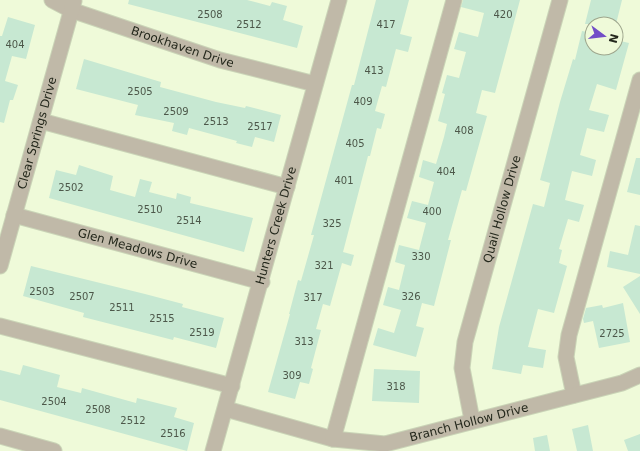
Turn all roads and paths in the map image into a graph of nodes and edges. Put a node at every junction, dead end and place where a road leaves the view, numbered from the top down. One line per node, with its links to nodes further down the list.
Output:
1 (52, 0): 5 (street, Brookhaven Drive)
2 (339, 0): 7 (street, Hunters Creek Drive)
3 (454, 0): 20 (street)
4 (560, 0): 18 (street, Quail Hollow Drive)
5 (73, 5): 7 (street, Brookhaven Drive); 8 (street, Clear Springs Drive)
6 (640, 80): 16 (street)
7 (315, 84): 9 (street, Hunters Creek Drive)
8 (40, 121): 9 (street); 10 (street, Clear Springs Drive)
9 (287, 187): 12 (street, Hunters Creek Drive)
10 (14, 215): 11 (street, Clear Springs Drive); 12 (street, Glen Meadows Drive)
11 (0, 266)
12 (262, 282): 15 (street, Hunters Creek Drive)
13 (0, 326): 15 (street)
14 (640, 375): 16 (street, Branch Hollow Drive)
15 (232, 386): 17 (street, Hunters Creek Drive)
16 (574, 395): 18 (street, Branch Hollow Drive)
17 (226, 409): 20 (street, Branch Hollow Drive); 22 (street, Hunters Creek Drive)
18 (472, 420): 20 (street, Branch Hollow Drive)
19 (0, 436): 21 (street)
20 (333, 439)
21 (54, 451)
22 (213, 451)

